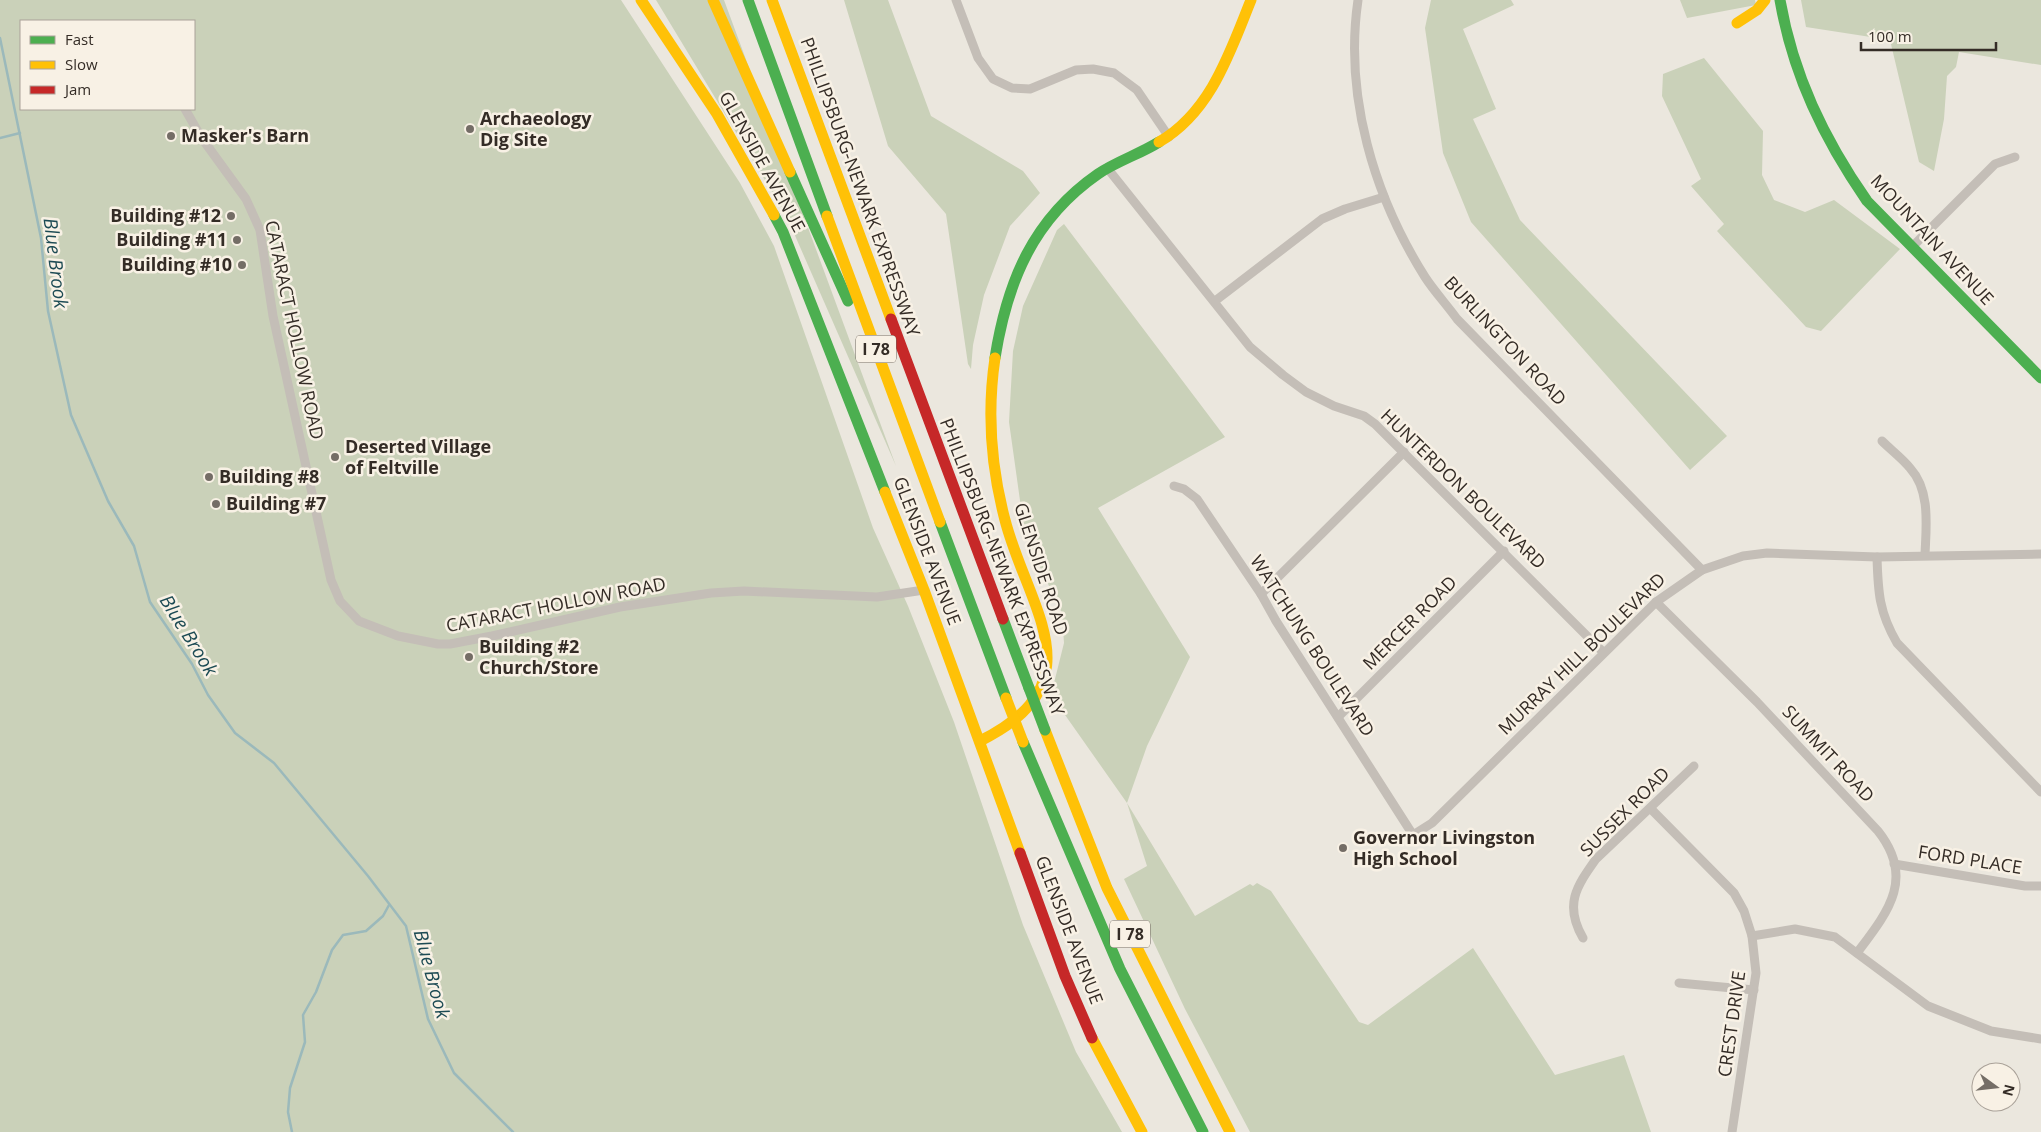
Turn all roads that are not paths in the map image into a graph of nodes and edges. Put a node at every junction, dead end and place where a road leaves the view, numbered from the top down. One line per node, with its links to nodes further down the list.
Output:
1 (642, 0): 28 (main road, GLENSIDE AVENUE)
2 (713, 0): 19 (main road)
3 (748, 0): 19 (main road, I 78)
4 (772, 0): 48 (main road, PHILLIPSBURG-NEWARK EXPRESSWAY / I 78, bridge)
5 (956, 0): 12 (street)
6 (1251, 0): 12 (main road, GLENSIDE ROAD)
7 (1358, 0): 15 (street, BURLINGTON ROAD)
8 (1765, 0): 10 (main road)
9 (1780, 0): 16 (main road, MOUNTAIN AVENUE)
10 (1737, 23)
11 (186, 110): 28 (street, CATARACT HOLLOW ROAD)
12 (1168, 137): 14 (main road, GLENSIDE ROAD)
13 (2015, 157): 16 (street)
14 (1108, 169): 17 (street, HUNTERDON BOULEVARD); 33 (main road, GLENSIDE ROAD)
15 (1384, 197): 17 (street); 27 (street, BURLINGTON ROAD)
16 (1912, 247): 18 (main road, MOUNTAIN AVENUE)
17 (1215, 301): 21 (street, HUNTERDON BOULEVARD)
18 (2041, 378)
19 (896, 405): 47 (main road, I 78, bridge)
20 (1882, 441): 25 (street)
21 (1404, 452): 23 (street, HUNTERDON BOULEVARD); 29 (street)
22 (1174, 486): 29 (street, WATCHUNG BOULEVARD)
23 (1504, 552): 31 (street, HUNTERDON BOULEVARD); 32 (street, MERCER ROAD)
24 (2041, 554): 25 (street, MURRAY HILL BOULEVARD)
25 (1925, 555): 26 (street, MURRAY HILL BOULEVARD)
26 (1877, 557): 27 (street, MURRAY HILL BOULEVARD); 35 (street)
27 (1702, 570): 30 (street, MURRAY HILL BOULEVARD)
28 (924, 590): 33 (main road, GLENSIDE AVENUE)
29 (1261, 594): 32 (street, WATCHUNG BOULEVARD)
30 (1656, 602): 31 (street, MURRAY HILL BOULEVARD); 38 (street, SUMMIT ROAD)
31 (1604, 652): 37 (street, MURRAY HILL BOULEVARD)
32 (1338, 716): 37 (street, WATCHUNG BOULEVARD)
33 (980, 742): 46 (main road, GLENSIDE AVENUE)
34 (1694, 766): 36 (street, SUSSEX ROAD)
35 (2041, 792)
36 (1651, 808): 40 (street, CREST DRIVE); 41 (street, SUSSEX ROAD)
37 (1413, 835)
38 (1894, 864): 39 (street, FORD PLACE); 42 (street, SUMMIT ROAD)
39 (2041, 886)
40 (1752, 936): 42 (street); 44 (street, CREST DRIVE)
41 (1583, 938)
42 (1857, 953): 45 (street)
43 (1680, 983): 44 (street)
44 (1754, 990): 49 (street, CREST DRIVE)
45 (2041, 1039)
46 (1142, 1132)
47 (1203, 1132)
48 (1230, 1132)
49 (1732, 1132)

